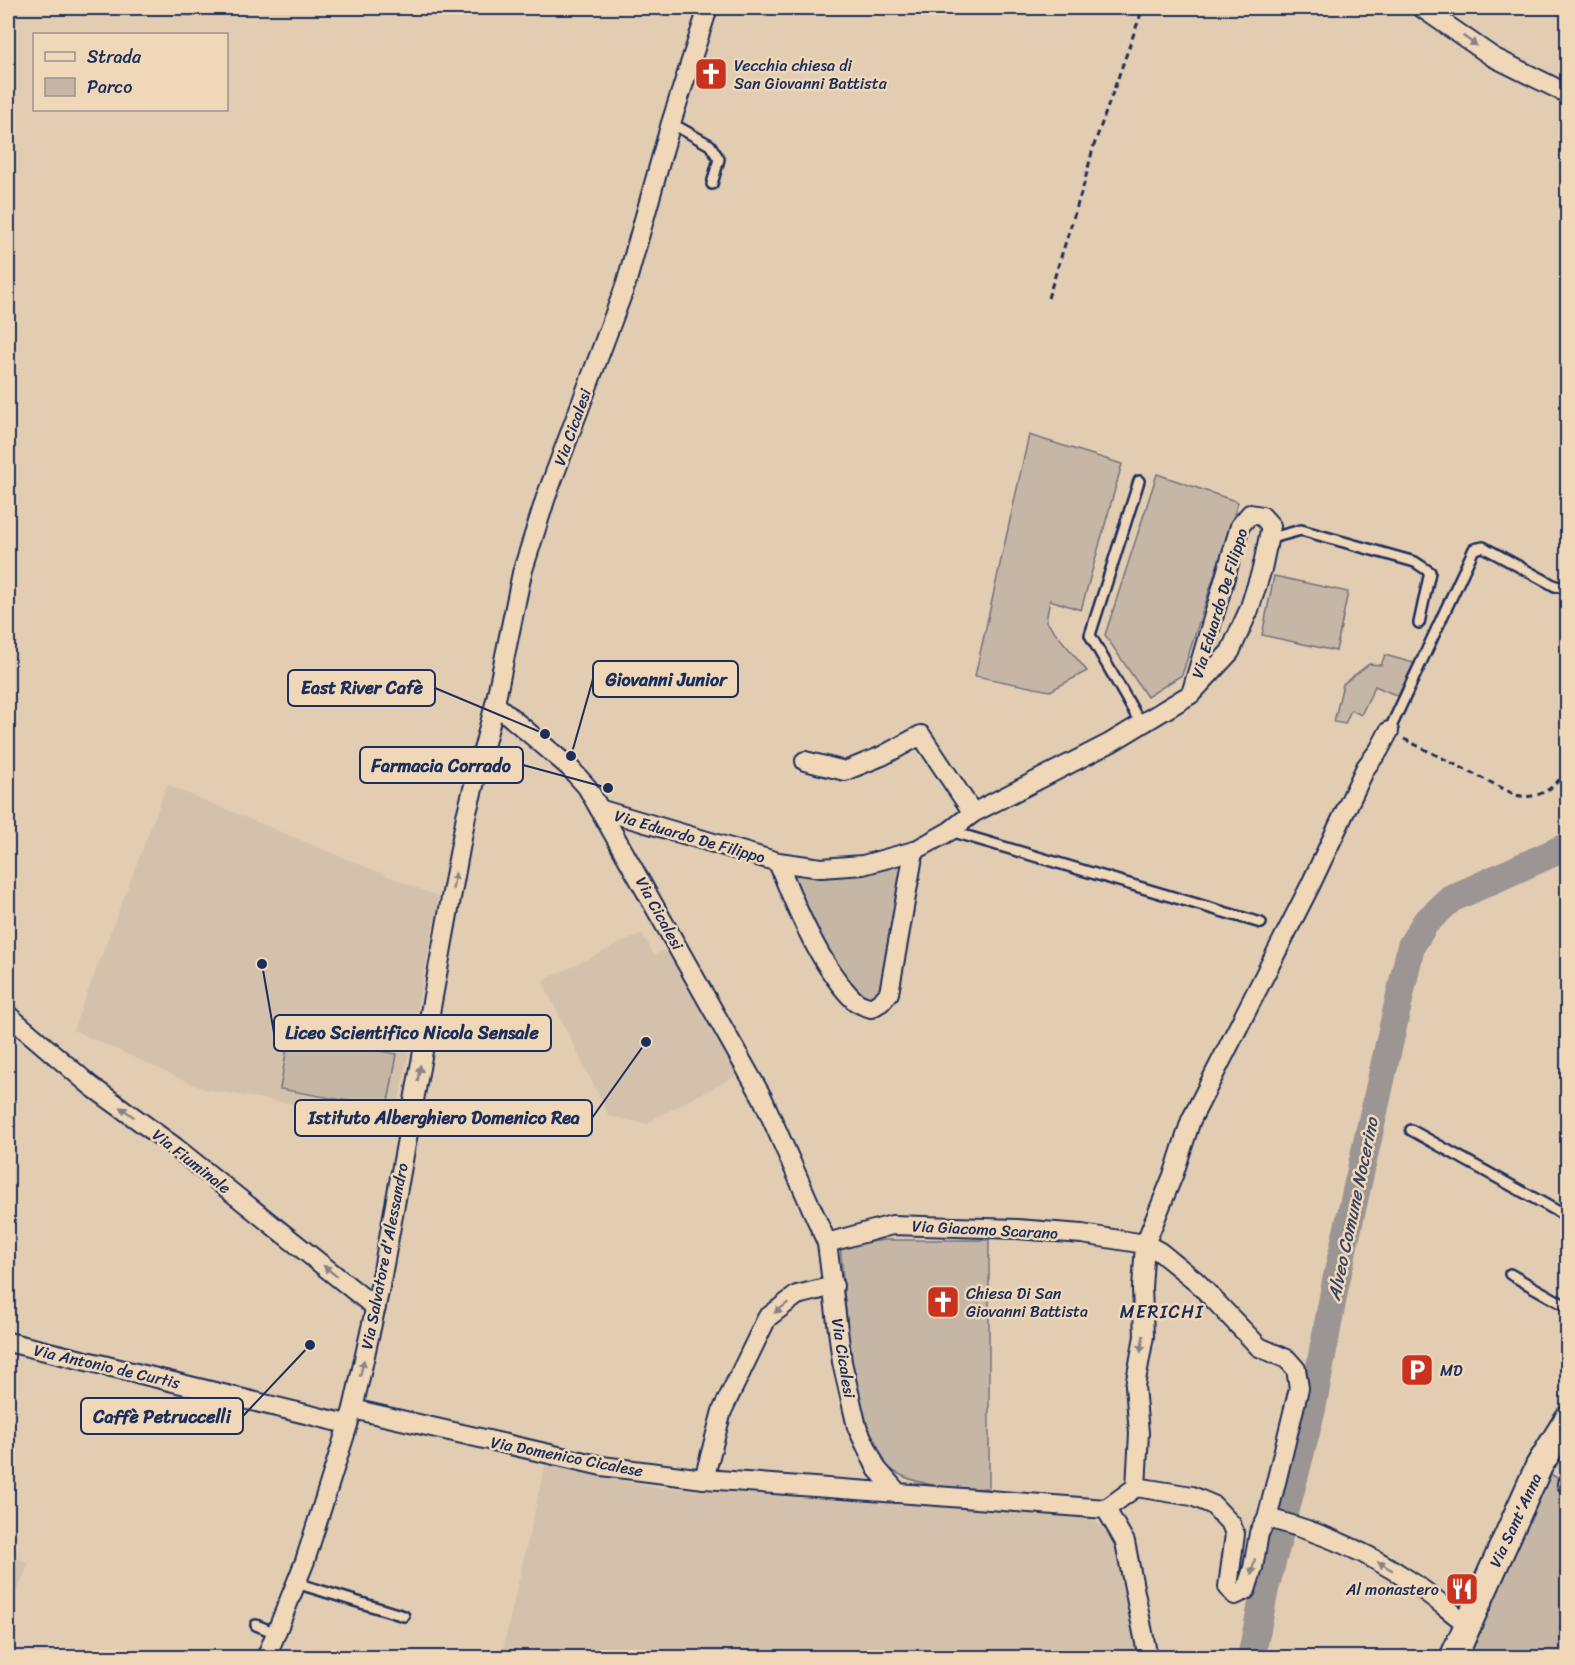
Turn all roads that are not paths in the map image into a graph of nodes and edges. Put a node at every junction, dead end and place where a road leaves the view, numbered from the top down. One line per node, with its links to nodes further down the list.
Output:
1 (708, 8): 4 (street, Via Cicalesi)
2 (1423, 8): 3 (street, one-way to 3)
3 (1568, 94)
4 (671, 123): 5 (lane); 11 (street, Via Cicalesi)
5 (712, 184)
6 (1139, 481): 12 (lane)
7 (1268, 539): 9 (lane); 10 (street, Via Eduardo De Filippo); 10 (street, Via Eduardo De Filippo)
8 (1568, 588): 13 (lane)
9 (1419, 623)
10 (1191, 694): 12 (street, Via Eduardo De Filippo)
11 (495, 704): 15 (street, Via Cicalesi); 29 (street, Via Salvatore d'Alessandro, one-way to 11)
12 (1141, 724): 16 (street, Via Eduardo De Filippo)
13 (1389, 731): 25 (street)
14 (805, 761): 16 (street)
15 (602, 810): 19 (street, Via Eduardo De Filippo); 24 (street, Via Cicalesi)
16 (974, 813): 17 (street, Via Eduardo De Filippo)
17 (950, 831): 18 (street, Via Eduardo De Filippo); 20 (lane)
18 (914, 851): 19 (street, Via Eduardo De Filippo); 19 (street, Via Eduardo De Filippo)
19 (778, 862)
20 (1261, 923)
21 (8, 1015): 29 (street, Via Fiuminale, one-way to 21)
22 (1411, 1130): 23 (lane)
23 (1568, 1217)
24 (827, 1244): 25 (street, Via Giacomo Scarano); 27 (street, Via Cicalesi)
25 (1145, 1244): 35 (street, one-way to 35); 39 (street, Via Giacomo Scarano)
26 (1510, 1274): 28 (lane)
27 (834, 1286): 33 (street, Via Cicalesi); 34 (street, one-way to 34)
28 (1568, 1307)
29 (376, 1308): 31 (street, Via Salvatore d'Alessandro, one-way to 29)
30 (8, 1342): 31 (street, Via Antonio de Curtis)
31 (350, 1416): 34 (street, Via Domenico Cicalese); 40 (street, Via Salvatore d'Alessandro)
32 (1568, 1419): 42 (main road, Via Sant'Anna)
33 (871, 1460): 36 (street); 37 (street, Via Cicalesi)
34 (704, 1479): 36 (street, Via Domenico Cicalese)
35 (1136, 1487): 38 (street); 39 (street, one-way to 35)
36 (856, 1490): 37 (street, Via Domenico Cicalese)
37 (898, 1493): 38 (street)
38 (1106, 1509): 46 (street)
39 (1271, 1520): 42 (street, one-way to 39)
40 (296, 1583): 41 (lane); 44 (street, Via Salvatore d'Alessandro)
41 (404, 1617)
42 (1467, 1624): 47 (main road, Via Sant'Anna)
43 (256, 1625): 44 (lane)
44 (276, 1633): 45 (street, Via Salvatore d'Alessandro)
45 (267, 1658)
46 (1148, 1658)
47 (1453, 1658)

